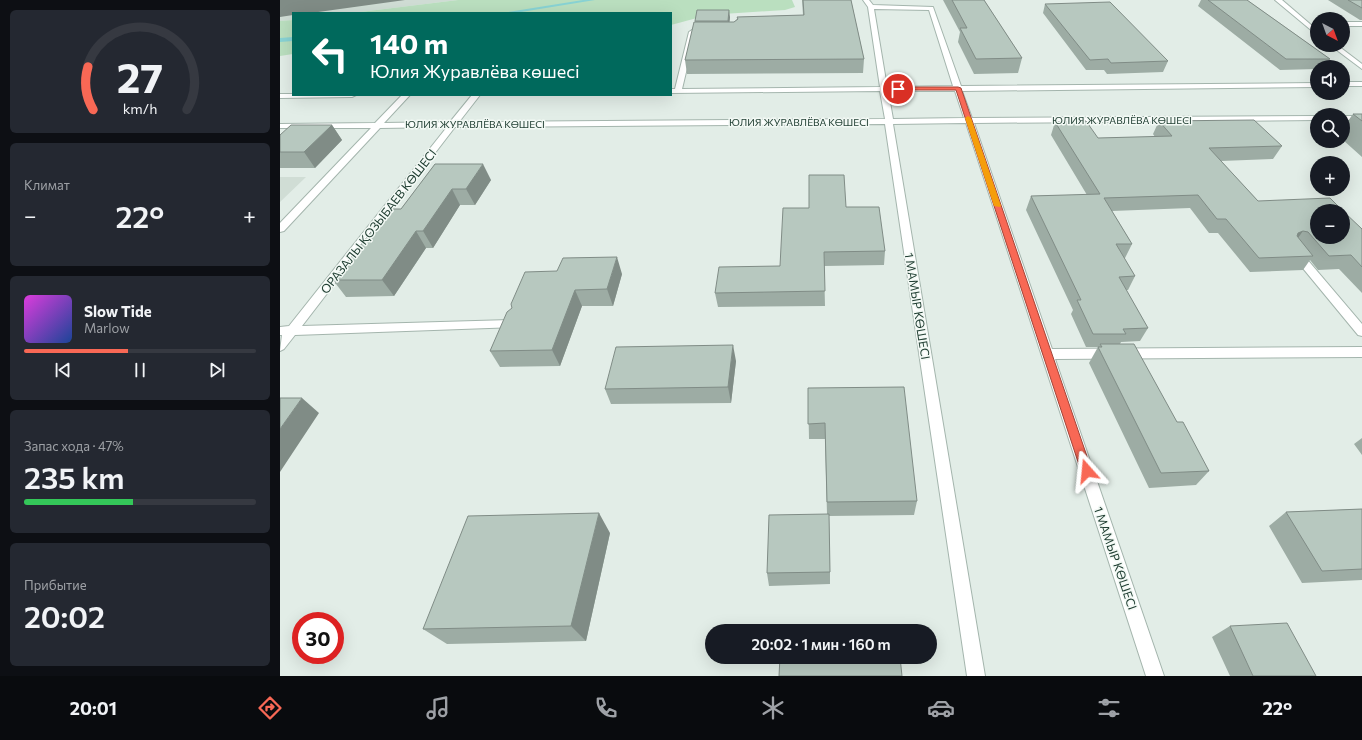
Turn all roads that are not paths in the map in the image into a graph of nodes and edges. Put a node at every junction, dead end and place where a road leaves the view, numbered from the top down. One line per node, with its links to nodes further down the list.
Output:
1 (1278, 0): 3 (street)
2 (868, 4): 14 (street, 1 МАМЫР КӨШЕСІ); 15 (street, 1 МАМЫР КӨШЕСІ)
3 (1306, 24): 4 (street); 7 (street)
4 (1310, 24)
5 (1350, 24): 6 (street)
6 (1362, 24)
7 (1310, 27)
8 (714, 31): 16 (street)
9 (1342, 52): 10 (street)
10 (1362, 67)
11 (1310, 84): 14 (street)
12 (1350, 84): 13 (street)
13 (1362, 84)
14 (958, 88): 15 (street); 24 (street, 1 МАМЫР КӨШЕСІ)
15 (883, 89): 16 (street); 25 (street, 1 МАМЫР КӨШЕСІ)
16 (674, 91)
17 (280, 96): 18 (street)
18 (292, 96)
19 (405, 96): 27 (street)
20 (475, 96): 26 (street, ОРАЗАЛЫ ҚОЗЫБАЕВ КӨШЕСІ)
21 (1310, 118): 24 (street, ЮЛИЯ ЖУРАВЛЁВА КӨШЕСІ)
22 (1350, 118): 23 (street)
23 (1362, 118)
24 (969, 121): 25 (street, ЮЛИЯ ЖУРАВЛЁВА КӨШЕСІ); 37 (street, 1 МАМЫР КӨШЕСІ)
25 (888, 122): 26 (street, ЮЛИЯ ЖУРАВЛЁВА КӨШЕСІ); 38 (street, 1 МАМЫР КӨШЕСІ)
26 (453, 124): 27 (street, ЮЛИЯ ЖУРАВЛЁВА КӨШЕСІ); 32 (street, ОРАЗАЛЫ ҚОЗЫБАЕВ КӨШЕСІ)
27 (378, 125): 28 (street, ЮЛИЯ ЖУРАВЛЁВА КӨШЕСІ); 29 (street)
28 (280, 126)
29 (280, 229)
30 (1292, 249): 34 (street)
31 (514, 324): 32 (street)
32 (293, 330): 33 (street); 35 (street, ОРАЗАЛЫ ҚОЗЫБАЕВ КӨШЕСІ)
33 (280, 331)
34 (1362, 332)
35 (280, 346)
36 (1362, 352): 37 (street)
37 (1048, 354): 39 (street, 1 МАМЫР КӨШЕСІ)
38 (976, 676)
39 (1156, 676)

